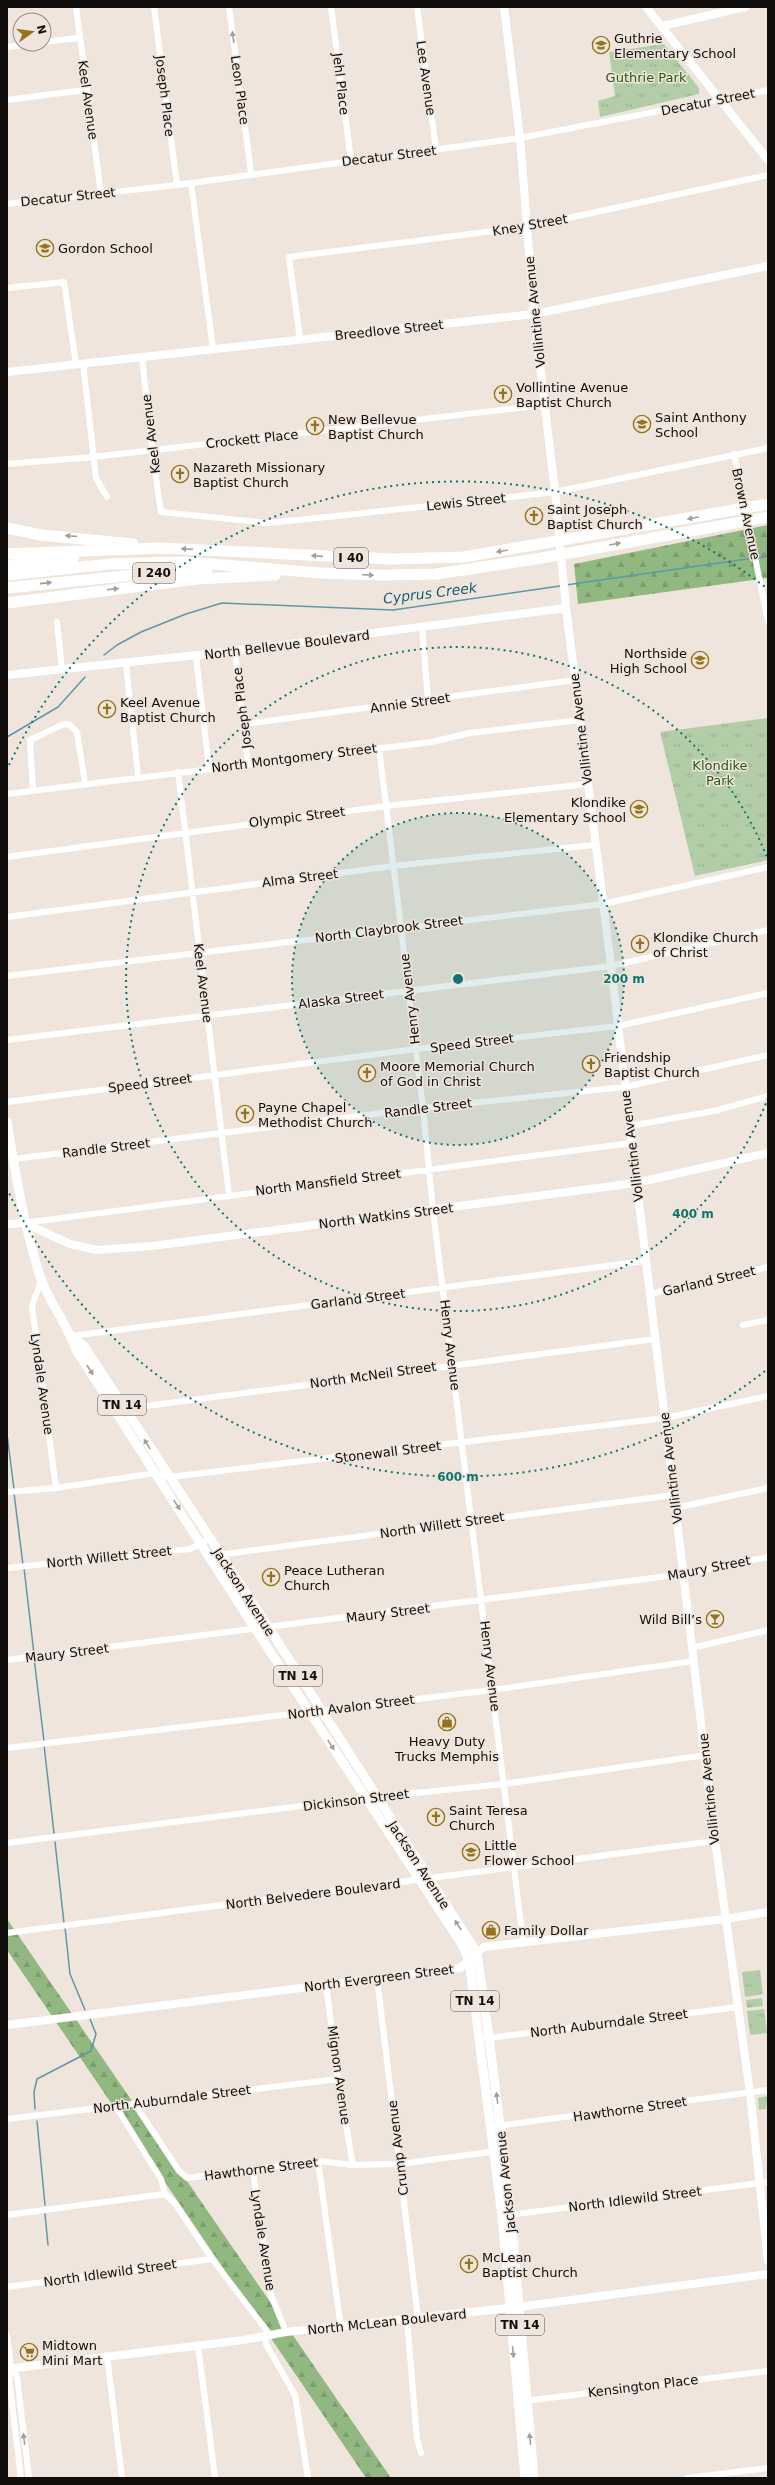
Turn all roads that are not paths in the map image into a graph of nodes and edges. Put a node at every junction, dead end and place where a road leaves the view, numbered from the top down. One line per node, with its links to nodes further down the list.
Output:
1 (76, 7): 10 (street, Keel Avenue)
2 (154, 7): 23 (street, Joseph Place)
3 (229, 7): 20 (street, Leon Place, one-way to 3)
4 (331, 7): 18 (street, Jehl Place)
5 (417, 7): 17 (street, Lee Avenue)
6 (504, 7): 16 (street, Vollintine Avenue)
7 (646, 7): 9 (street)
8 (745, 7): 9 (street)
9 (662, 26): 15 (street)
10 (79, 38): 11 (street); 12 (street, Keel Avenue)
11 (52, 41)
12 (85, 90): 14 (street); 24 (street, Keel Avenue)
13 (768, 90): 15 (street, Decatur Street)
14 (7, 100)
15 (721, 101): 16 (street, Decatur Street); 19 (street)
16 (520, 138): 17 (street, Decatur Street); 26 (street, Vollintine Avenue)
17 (436, 150): 18 (street, Decatur Street)
18 (351, 160): 20 (street, Decatur Street)
19 (768, 160)
20 (251, 173): 22 (street, Decatur Street)
21 (768, 175): 26 (street, Kney Street)
22 (191, 183): 23 (street, Decatur Street); 31 (street)
23 (177, 185): 24 (street, Decatur Street)
24 (101, 194): 25 (street, Decatur Street)
25 (7, 204)
26 (526, 227): 29 (street, Vollintine Avenue); 30 (street, Kney Street)
27 (768, 266): 29 (street, Breedlove Street)
28 (7, 288): 33 (street)
29 (534, 314): 30 (street, Breedlove Street); 35 (street, Vollintine Avenue)
30 (300, 340): 31 (street, Breedlove Street)
31 (213, 349): 32 (street, Breedlove Street)
32 (142, 357): 33 (street, Breedlove Street); 37 (street, Keel Avenue)
33 (80, 364): 34 (street, Breedlove Street); 39 (street)
34 (7, 372)
35 (545, 405): 37 (street, Crockett Place); 41 (street, Vollintine Avenue)
36 (768, 448): 38 (street, Lewis Street)
37 (152, 450): 39 (street, Crockett Place); 44 (street, Keel Avenue)
38 (734, 454): 41 (street, Lewis Street); 57 (street, Brown Avenue)
39 (93, 457): 40 (street, Crockett Place); 42 (street)
40 (7, 464)
41 (555, 492): 44 (street, Lewis Street); 56 (street, Vollintine Avenue)
42 (107, 497)
43 (768, 504): 48 (highway, I 40, one-way to 48)
44 (161, 512)
45 (765, 517): 52 (highway, I 40, one-way to 45)
46 (7, 528): 48 (highway, one-way to 46)
47 (146, 548): 48 (highway, I 40); 49 (highway, I 240); 50 (highway, I 40)
48 (160, 548)
49 (7, 554)
50 (7, 566)
51 (301, 571): 52 (highway, I 40); 53 (highway, I 40); 54 (highway, I 240, one-way to 51)
52 (320, 573): 55 (highway, one-way to 52)
53 (7, 575)
54 (7, 588)
55 (7, 603)
56 (566, 608): 59 (street, North Bellevue Boulevard); 65 (street, Vollintine Avenue)
57 (768, 621)
58 (57, 622): 63 (street)
59 (422, 628): 60 (street, North Bellevue Boulevard); 66 (street)
60 (235, 651): 61 (street, North Bellevue Boulevard); 68 (street, Joseph Place)
61 (196, 656): 62 (street, North Bellevue Boulevard); 71 (street)
62 (126, 664): 63 (street, North Bellevue Boulevard); 73 (street)
63 (62, 669): 64 (street, North Bellevue Boulevard)
64 (7, 675)
65 (574, 680): 66 (street, Annie Street); 67 (street, Vollintine Avenue)
66 (428, 701): 68 (street, Annie Street)
67 (580, 720): 69 (street, North Montgomery Street); 75 (street, Vollintine Avenue)
68 (245, 724): 70 (street, Joseph Place)
69 (379, 748): 70 (street, North Montgomery Street); 78 (street, Henry Avenue)
70 (248, 765): 71 (street, North Montgomery Street)
71 (209, 768): 72 (street, North Montgomery Street)
72 (178, 772): 73 (street, North Montgomery Street); 79 (street, Keel Avenue)
73 (138, 776): 74 (street, North Montgomery Street)
74 (85, 783): 76 (street, North Montgomery Street); 76 (street)
75 (587, 784): 78 (street, Olympic Street); 80 (street, Vollintine Avenue)
76 (33, 790): 77 (street, North Montgomery Street)
77 (7, 794)
78 (386, 806): 79 (street, Olympic Street); 82 (street, Henry Avenue)
79 (185, 831): 81 (street, Olympic Street); 84 (street, Keel Avenue)
80 (594, 845): 82 (street, Alma Street); 85 (street, Vollintine Avenue)
81 (7, 857)
82 (393, 866): 84 (street, Alma Street); 87 (street, Henry Avenue)
83 (768, 867): 85 (street, North Claybrook Street)
84 (192, 892): 86 (street, Alma Street); 89 (street, Keel Avenue)
85 (603, 904): 87 (street, North Claybrook Street); 90 (street, Vollintine Avenue)
86 (7, 917)
87 (401, 927): 89 (street, North Claybrook Street); 92 (street, Henry Avenue)
88 (768, 930): 90 (street, Alaska Street)
89 (199, 952): 91 (street, North Claybrook Street); 94 (street, Keel Avenue)
90 (611, 966): 92 (street, Alaska Street); 95 (street, Vollintine Avenue)
91 (7, 976)
92 (409, 990): 94 (street, Alaska Street); 97 (street, Henry Avenue)
93 (768, 993): 95 (street, Speed Street)
94 (208, 1015): 96 (street, Alaska Street); 99 (street, Keel Avenue)
95 (618, 1026): 97 (street, Speed Street); 100 (street, Vollintine Avenue)
96 (7, 1040)
97 (416, 1049): 99 (street, Speed Street); 103 (street, Henry Avenue)
98 (768, 1055): 100 (street, Randle Street)
99 (215, 1075): 102 (street, Speed Street); 106 (street, Keel Avenue)
100 (625, 1086): 103 (street, Randle Street); 105 (street, Vollintine Avenue)
101 (768, 1096): 105 (street)
102 (7, 1102)
103 (423, 1108): 106 (street, Randle Street); 110 (street, Henry Avenue)
104 (7, 1122): 109 (main road, Jackson Avenue / TN 14)
105 (629, 1126): 107 (street, Vollintine Avenue)
106 (223, 1133): 109 (street, Randle Street); 112 (street, Keel Avenue)
107 (631, 1143): 110 (street, North Mansfield Street); 111 (street, Vollintine Avenue)
108 (768, 1153): 111 (street, North Watkins Street)
109 (14, 1159): 114 (main road, Jackson Avenue / TN 14)
110 (430, 1168): 112 (street, North Mansfield Street); 113 (street, Henry Avenue)
111 (636, 1183): 113 (street, North Watkins Street); 116 (street, Vollintine Avenue)
112 (229, 1194): 114 (street, North Mansfield Street)
113 (433, 1210): 114 (street, North Watkins Street); 119 (street, Henry Avenue)
114 (24, 1222): 115 (street); 118 (main road, Jackson Avenue / TN 14)
115 (7, 1224)
116 (645, 1261): 119 (street, Garland Street); 120 (street, Vollintine Avenue)
117 (768, 1267): 120 (street, Garland Street)
118 (41, 1281): 123 (main road, Jackson Avenue / TN 14); 132 (street, Lyndale Avenue)
119 (443, 1288): 123 (street, Garland Street); 125 (street, Henry Avenue)
120 (650, 1294): 124 (street, Vollintine Avenue)
121 (768, 1320): 122 (street)
122 (743, 1325)
123 (72, 1336): 127 (main road, Jackson Avenue / TN 14)
124 (655, 1339): 125 (street, North McNeil Street); 128 (street, Vollintine Avenue)
125 (453, 1364): 127 (street, North McNeil Street); 129 (street, Henry Avenue)
126 (768, 1396): 128 (street, Stonewall Street)
127 (120, 1409): 130 (main road, Jackson Avenue / TN 14); 131 (main road, Jackson Avenue / TN 14, one-way to 127)
128 (665, 1418): 129 (street, Stonewall Street); 135 (street, Vollintine Avenue)
129 (462, 1443): 131 (street, Stonewall Street); 137 (street, Henry Avenue)
130 (156, 1473): 131 (street, Stonewall Street); 132 (street, Stonewall Street); 138 (main road, Jackson Avenue / TN 14, one-way to 138)
131 (169, 1477): 138 (main road, Jackson Avenue / TN 14)
132 (56, 1488): 134 (street, Stonewall Street)
133 (768, 1488): 136 (street)
134 (9, 1492)
135 (673, 1496): 136 (street, Vollintine Avenue); 137 (street, North Willett Street)
136 (675, 1508): 143 (street, Vollintine Avenue)
137 (472, 1520): 139 (street, North Willett Street); 144 (street, Henry Avenue)
138 (206, 1541): 139 (main road, Jackson Avenue / TN 14); 140 (main road, Jackson Avenue / TN 14); 142 (street, North Willett Street)
139 (220, 1554): 140 (street, North Willett Street); 145 (main road, Jackson Avenue / TN 14)
140 (210, 1556): 146 (main road, Jackson Avenue / TN 14)
141 (768, 1556): 143 (street, Maury Street)
142 (7, 1568)
143 (684, 1574): 144 (street, Maury Street); 148 (street, Vollintine Avenue)
144 (482, 1602): 145 (street, Maury Street); 151 (street, Henry Avenue)
145 (269, 1628): 146 (street, Maury Street); 152 (main road, Jackson Avenue / TN 14)
146 (256, 1630): 149 (street, Maury Street); 152 (main road, Jackson Avenue / TN 14)
147 (767, 1632): 148 (street)
148 (692, 1648): 150 (street, Vollintine Avenue)
149 (7, 1660)
150 (694, 1661): 151 (street, North Avalon Street); 154 (street, Vollintine Avenue)
151 (492, 1690): 152 (street, North Avalon Street); 155 (street, Henry Avenue)
152 (315, 1711): 153 (street, North Avalon Street); 156 (main road, Jackson Avenue / TN 14)
153 (7, 1748)
154 (706, 1755): 155 (street, Dickinson Street); 157 (street, Vollintine Avenue)
155 (504, 1784): 156 (street, Dickinson Street); 159 (street, Henry Avenue)
156 (370, 1798): 158 (street, Dickinson Street); 160 (main road, Jackson Avenue / TN 14)
157 (715, 1841): 159 (street, North Belvedere Boulevard); 162 (street, Vollintine Avenue)
158 (7, 1843)
159 (513, 1867): 160 (street, North Belvedere Boulevard); 164 (street, Henry Avenue)
160 (423, 1880): 163 (street, North Belvedere Boulevard); 165 (main road, Jackson Avenue / TN 14, one-way to 160); 166 (main road, Jackson Avenue / TN 14)
161 (768, 1912): 162 (street, North Evergreen Street)
162 (725, 1919): 164 (street, North Evergreen Street); 169 (street, Vollintine Avenue)
163 (7, 1933)
164 (523, 1942): 165 (street, North Evergreen Street)
165 (476, 1953): 166 (street, North Evergreen Street); 171 (main road, Jackson Avenue / TN 14)
166 (469, 1960): 167 (street, North Evergreen Street); 171 (main road, Jackson Avenue / TN 14)
167 (377, 1978): 168 (street, North Evergreen Street); 181 (street, Crump Avenue)
168 (326, 1984): 170 (street, North Evergreen Street); 172 (street, Mignon Avenue)
169 (738, 2007): 171 (street, North Auburndale Street); 174 (street, Vollintine Avenue)
170 (7, 2025)
171 (485, 2038): 178 (main road, Jackson Avenue / TN 14)
172 (338, 2079): 175 (street, North Auburndale Street); 182 (street, Mignon Avenue)
173 (768, 2090): 174 (street, Hawthorne Street)
174 (750, 2093): 178 (street, Hawthorne Street); 185 (street, Vollintine Avenue)
175 (134, 2103): 176 (street, North Auburndale Street); 183 (street, Hawthorne Street)
176 (114, 2105): 177 (street, North Auburndale Street); 186 (street)
177 (7, 2119)
178 (496, 2126): 179 (main road, Jackson Avenue / TN 14)
179 (498, 2151): 181 (street, Hawthorne Street); 188 (main road, Jackson Avenue / TN 14)
180 (318, 2161): 182 (street, Hawthorne Street); 183 (street, Hawthorne Street); 196 (street)
181 (400, 2164): 182 (street, Hawthorne Street); 194 (street, Crump Avenue)
182 (353, 2165)
183 (253, 2170): 197 (street, Lyndale Avenue)
184 (768, 2182): 185 (street, North Idlewild Street)
185 (759, 2183): 188 (street, North Idlewild Street); 190 (street, Vollintine Avenue)
186 (165, 2194): 187 (street); 189 (street)
187 (7, 2215)
188 (506, 2215): 193 (main road, Jackson Avenue / TN 14)
189 (212, 2260): 192 (street, North Idlewild Street); 199 (street)
190 (768, 2260)
191 (768, 2274): 193 (street, North McLean Boulevard)
192 (7, 2288)
193 (514, 2308): 194 (street, North McLean Boulevard); 204 (main road, Jackson Avenue / TN 14)
194 (418, 2318): 195 (street, North McLean Boulevard)
195 (407, 2319): 196 (street, North McLean Boulevard); 205 (street)
196 (341, 2328): 197 (street, North McLean Boulevard)
197 (286, 2332): 199 (street, North McLean Boulevard)
198 (7, 2335): 202 (street)
199 (268, 2336): 200 (street, North McLean Boulevard); 212 (street)
200 (198, 2345): 201 (street, North McLean Boulevard); 211 (street)
201 (107, 2356): 202 (street, North McLean Boulevard); 210 (street)
202 (9, 2369): 207 (street, one-way to 202); 208 (street)
203 (768, 2371): 204 (street, Kensington Place)
204 (522, 2402): 213 (main road, Jackson Avenue / TN 14); 214 (main road, Jackson Avenue / TN 14, one-way to 204)
205 (421, 2453)
206 (768, 2468): 215 (street)
207 (28, 2470): 208 (street); 209 (street)
208 (21, 2475)
209 (29, 2478)
210 (122, 2478)
211 (215, 2478)
212 (308, 2478)
213 (525, 2478)
214 (534, 2478)
215 (687, 2478)

